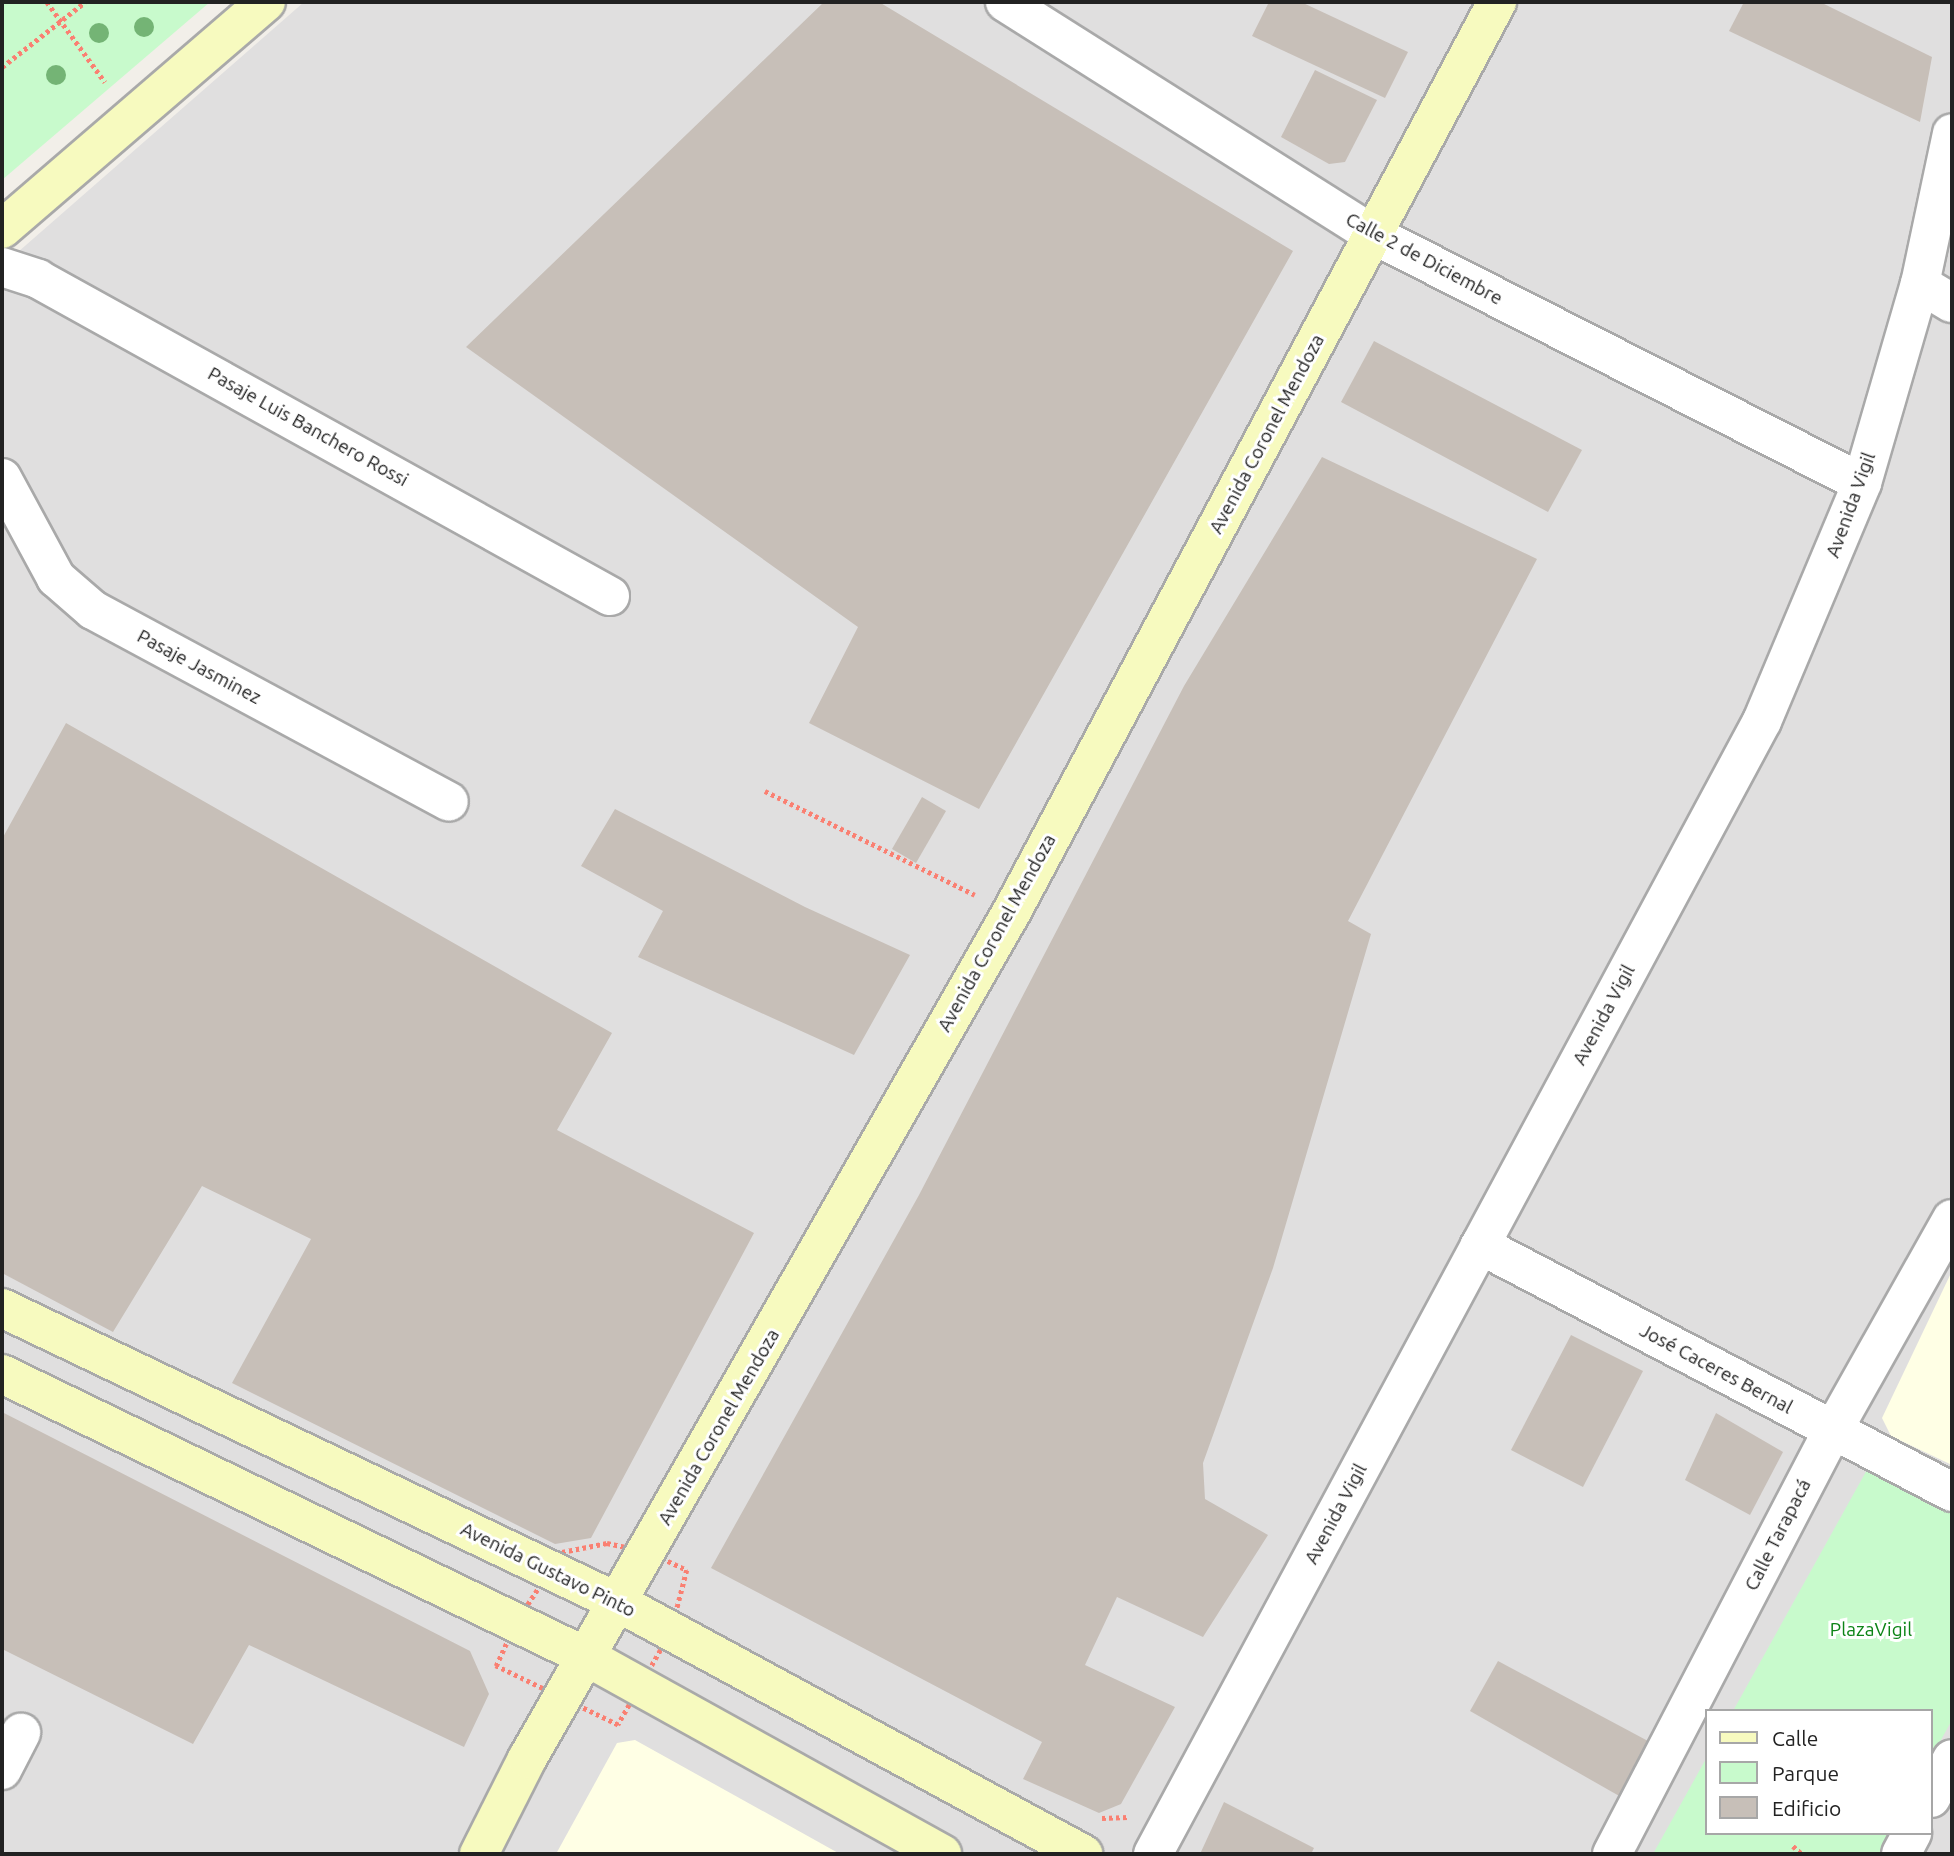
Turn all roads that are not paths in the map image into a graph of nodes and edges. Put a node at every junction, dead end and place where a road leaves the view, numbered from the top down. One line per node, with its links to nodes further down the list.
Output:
1 (266, 2): 5 (main road)
2 (1005, 2): 6 (street, Calle 2 de Diciembre)
3 (1497, 2): 6 (main road, Avenida Coronel Mendoza)
4 (1952, 133): 8 (street, Avenida Vigil)
5 (2, 229)
6 (1374, 235): 11 (street, Calle 2 de Diciembre); 20 (main road, Avenida Coronel Mendoza)
7 (2, 267): 12 (street, Pasaje Luis Banchero Rossi)
8 (1920, 284): 9 (street); 11 (street, Avenida Vigil)
9 (1952, 303)
10 (2, 478): 13 (street, Pasaje Jasminez)
11 (1862, 483): 15 (street, Avenida Vigil)
12 (610, 596)
13 (449, 802)
14 (1952, 1220): 18 (street, Calle Tarapacá)
15 (1480, 1245): 18 (street, José Caceres Bernal); 30 (street, Avenida Vigil)
16 (2, 1308): 20 (main road, Avenida Gustavo Pinto)
17 (2, 1374): 21 (main road)
18 (1833, 1430): 19 (street, José Caceres Bernal); 31 (street, Calle Tarapacá)
19 (1952, 1492)
20 (619, 1603): 21 (main road, Avenida Coronel Mendoza); 29 (main road, Avenida Gustavo Pinto)
21 (587, 1657): 27 (main road, Avenida Coronel Mendoza); 28 (main road)
22 (21, 1733): 24 (street)
23 (1952, 1759): 25 (street)
24 (2, 1770)
25 (1933, 1794)
26 (1911, 1835): 32 (street)
27 (479, 1854)
28 (942, 1854)
29 (1083, 1854)
30 (1153, 1854)
31 (1612, 1854)
32 (1901, 1854)

